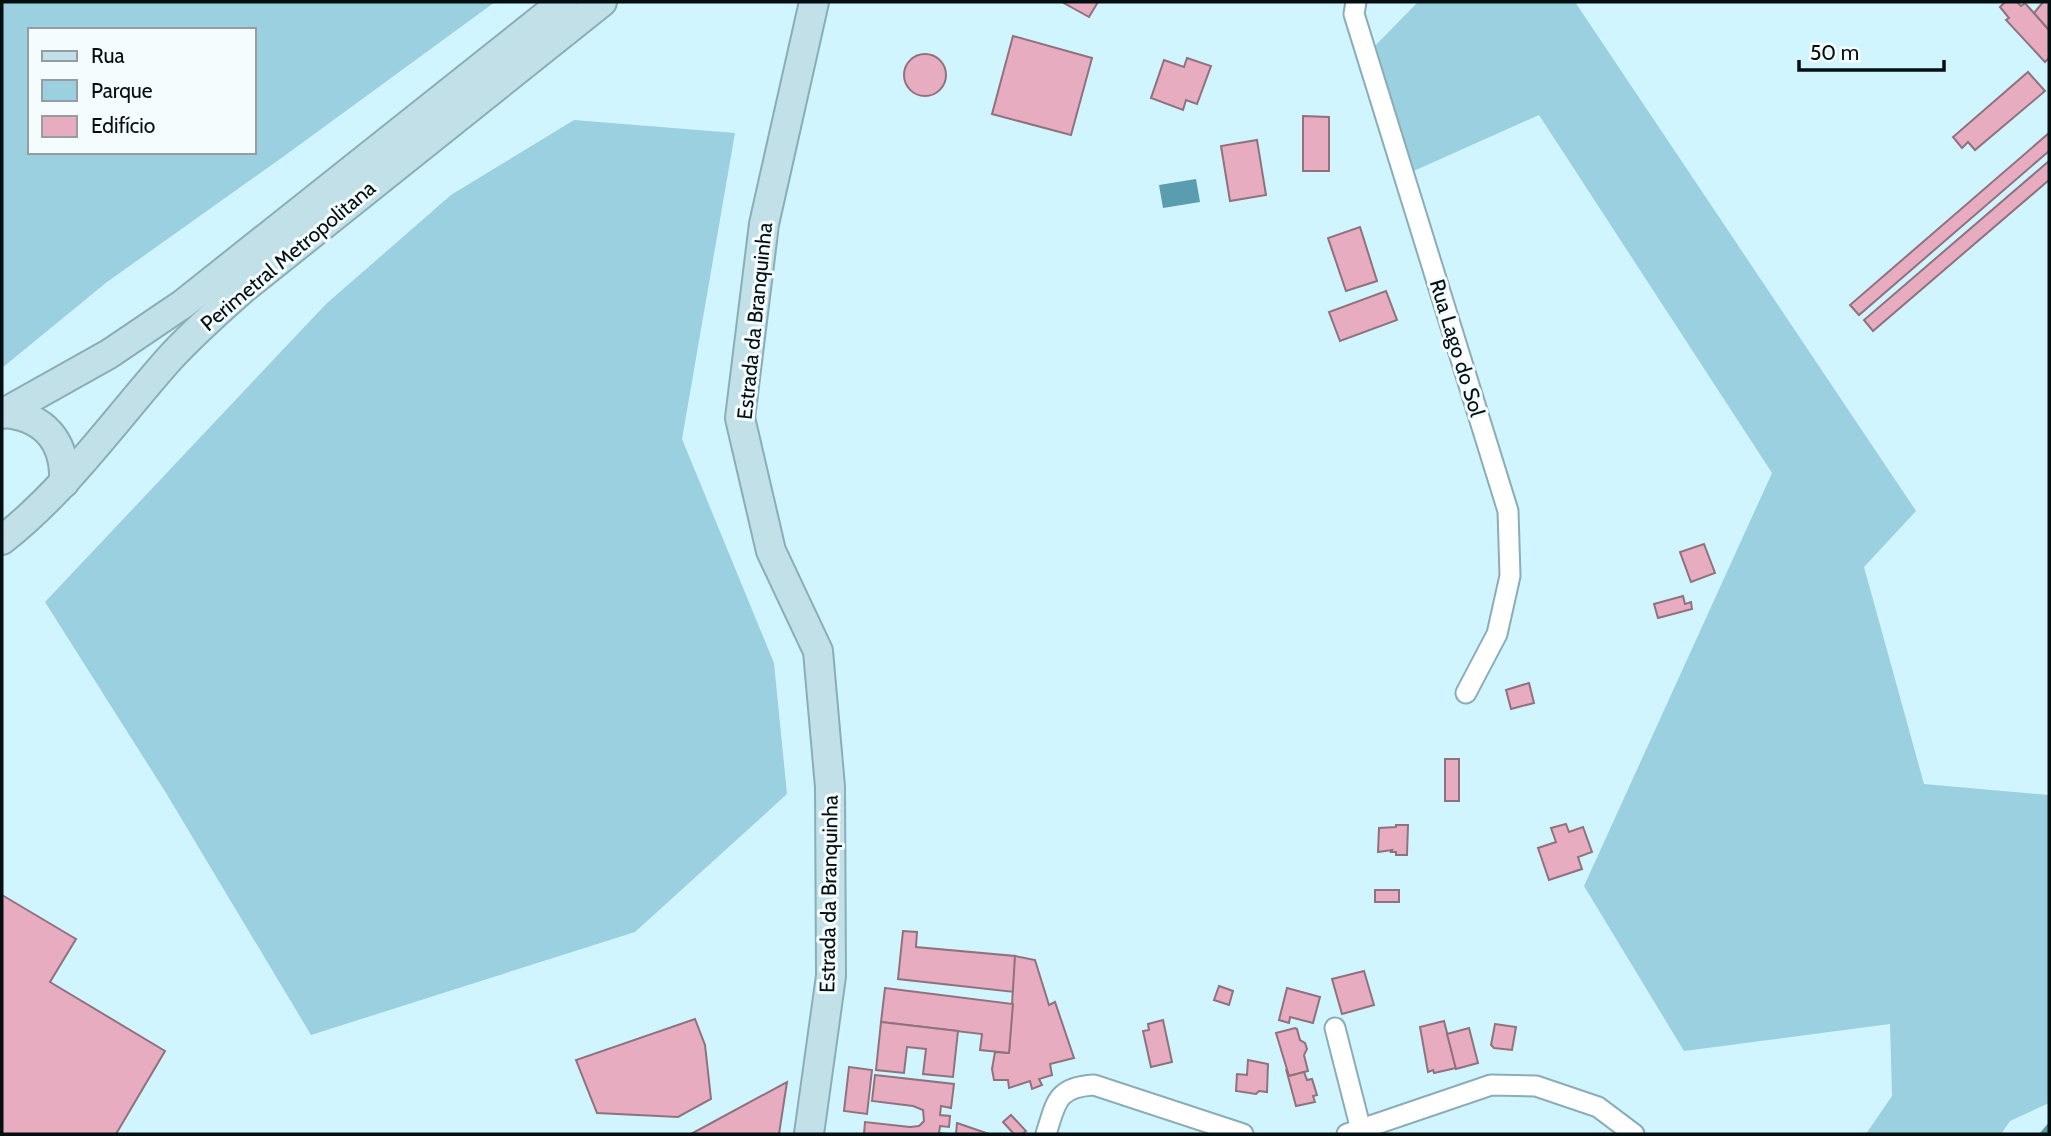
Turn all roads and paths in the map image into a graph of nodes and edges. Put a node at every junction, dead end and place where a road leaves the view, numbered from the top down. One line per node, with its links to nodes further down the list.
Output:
1 (563, 2): 5 (main road, Perimetral Metropolitana)
2 (602, 2): 6 (main road, Perimetral Metropolitana)
3 (814, 2): 11 (main road, Estrada da Branquinha)
4 (1356, 2): 8 (street, Rua Lago do Sol)
5 (2, 413): 6 (main road)
6 (64, 482): 7 (main road, Perimetral Metropolitana)
7 (2, 540)
8 (1466, 692)
9 (1335, 1028): 10 (street)
10 (1354, 1132): 14 (street)
11 (809, 1134)
12 (1046, 1134): 13 (street)
13 (1243, 1134)
14 (1634, 1134)

